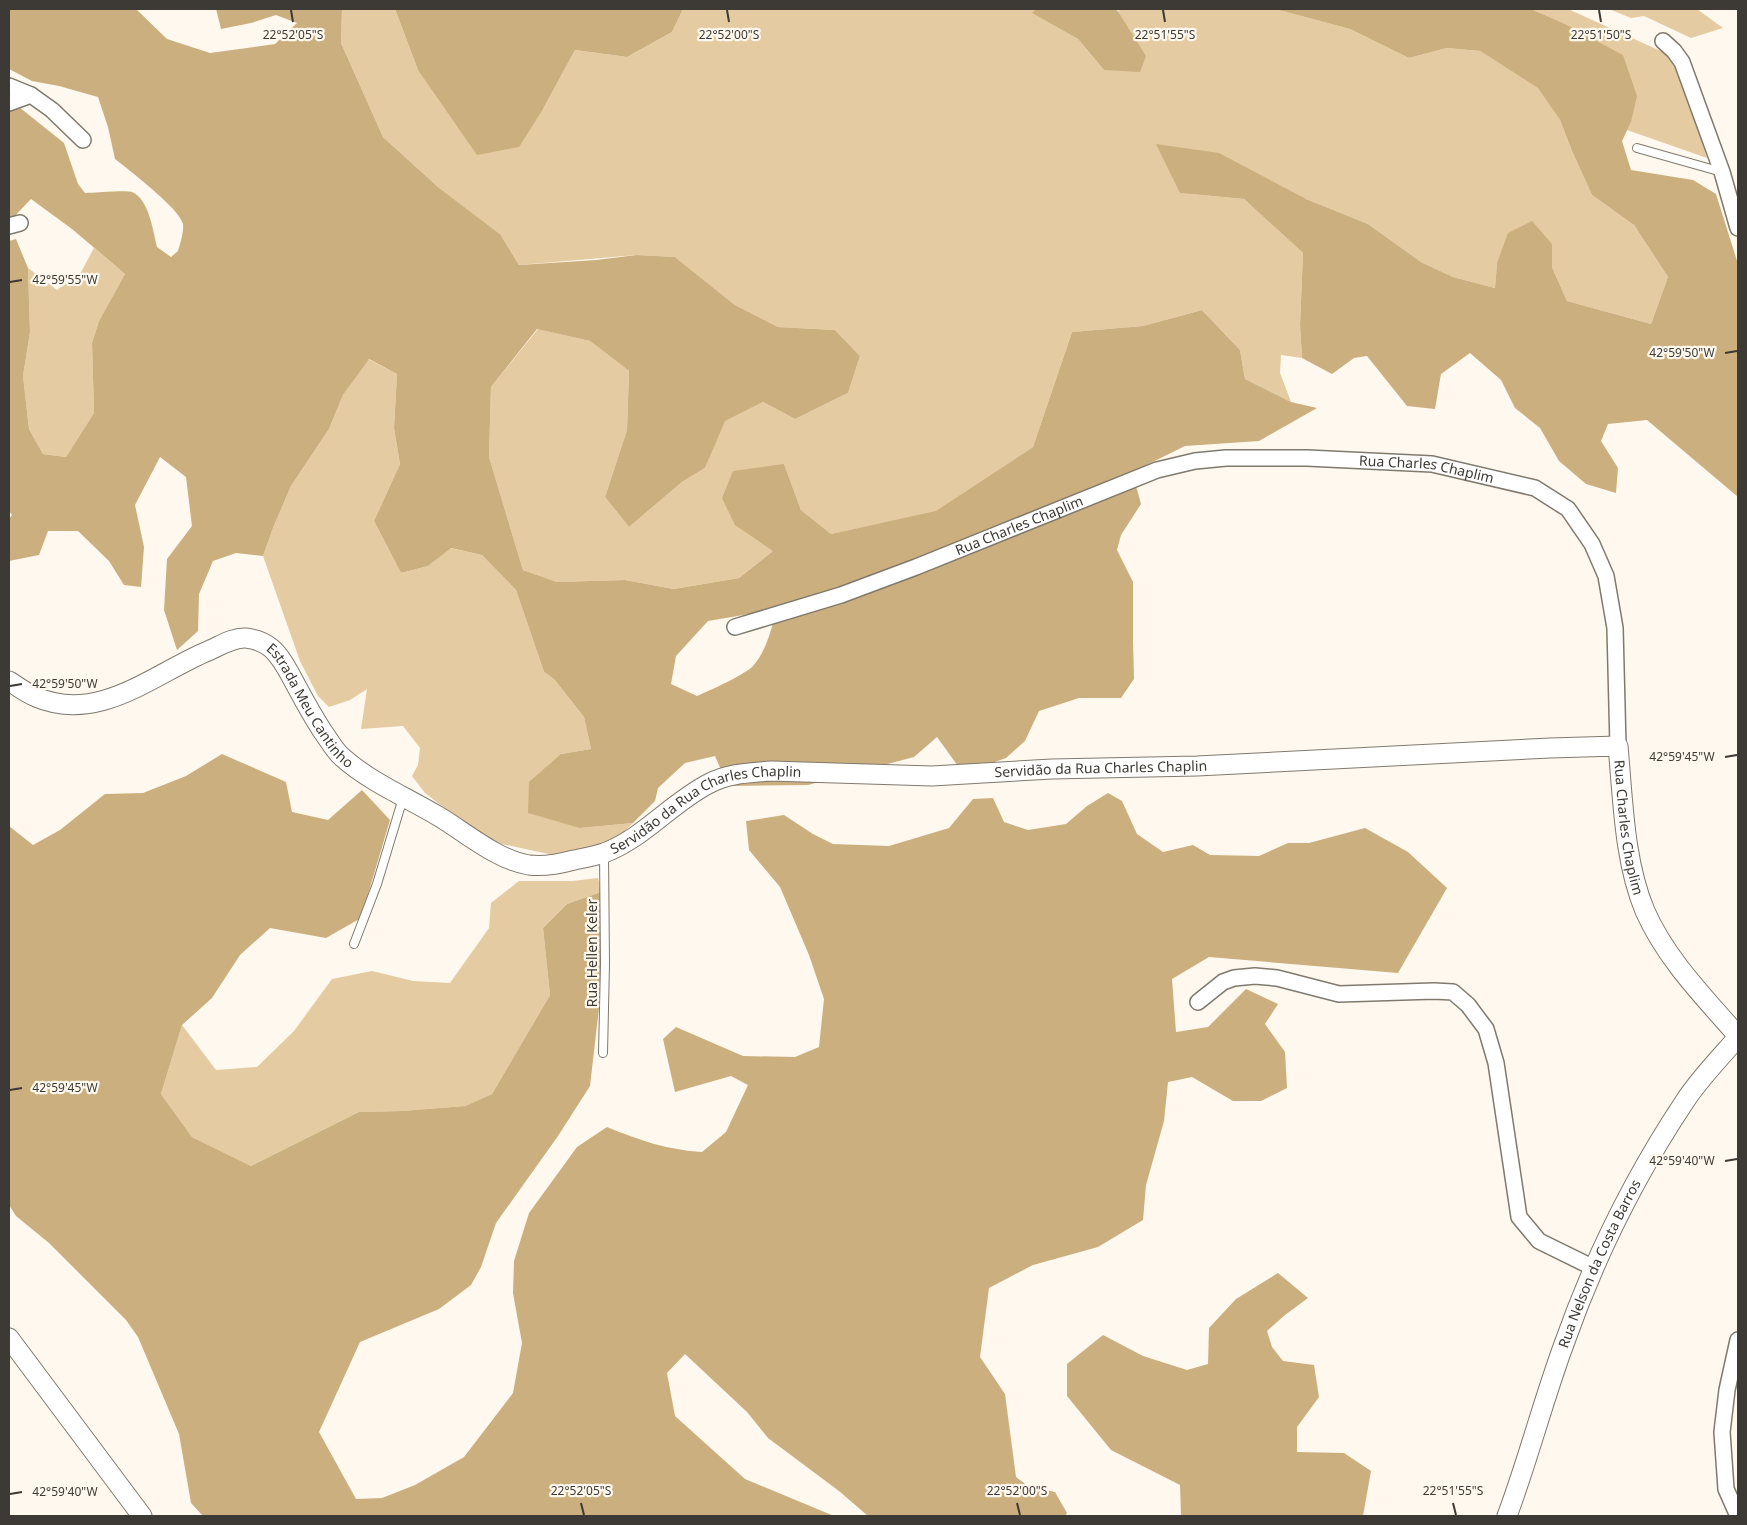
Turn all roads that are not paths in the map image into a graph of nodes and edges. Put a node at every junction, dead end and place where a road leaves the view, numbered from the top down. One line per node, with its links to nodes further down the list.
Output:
1 (1663, 41): 7 (street)
2 (9, 86): 3 (street)
3 (31, 95): 4 (street); 5 (street)
4 (9, 103)
5 (83, 140)
6 (1637, 148): 7 (lane)
7 (1722, 172): 8 (street)
8 (1738, 228)
9 (735, 627): 11 (street, Rua Charles Chaplim)
10 (9, 681): 12 (street, Estrada Meu Cantinho)
11 (1618, 746): 13 (street, Servidão da Rua Charles Chaplin); 16 (street, Rua Charles Chaplim)
12 (404, 796): 13 (street, Estrada Meu Cantinho); 14 (lane)
13 (604, 853): 17 (lane, Rua Hellen Keler)
14 (354, 944)
15 (1198, 1002): 18 (street)
16 (1738, 1037): 18 (street, Rua Nelson da Costa Barros)
17 (603, 1053)
18 (1594, 1268): 24 (street, Rua Nelson da Costa Barros)
19 (9, 1338): 23 (street)
20 (1738, 1340): 22 (street)
21 (1738, 1479): 22 (street)
22 (1726, 1489): 25 (street)
23 (142, 1516)
24 (1507, 1516)
25 (1738, 1516)

